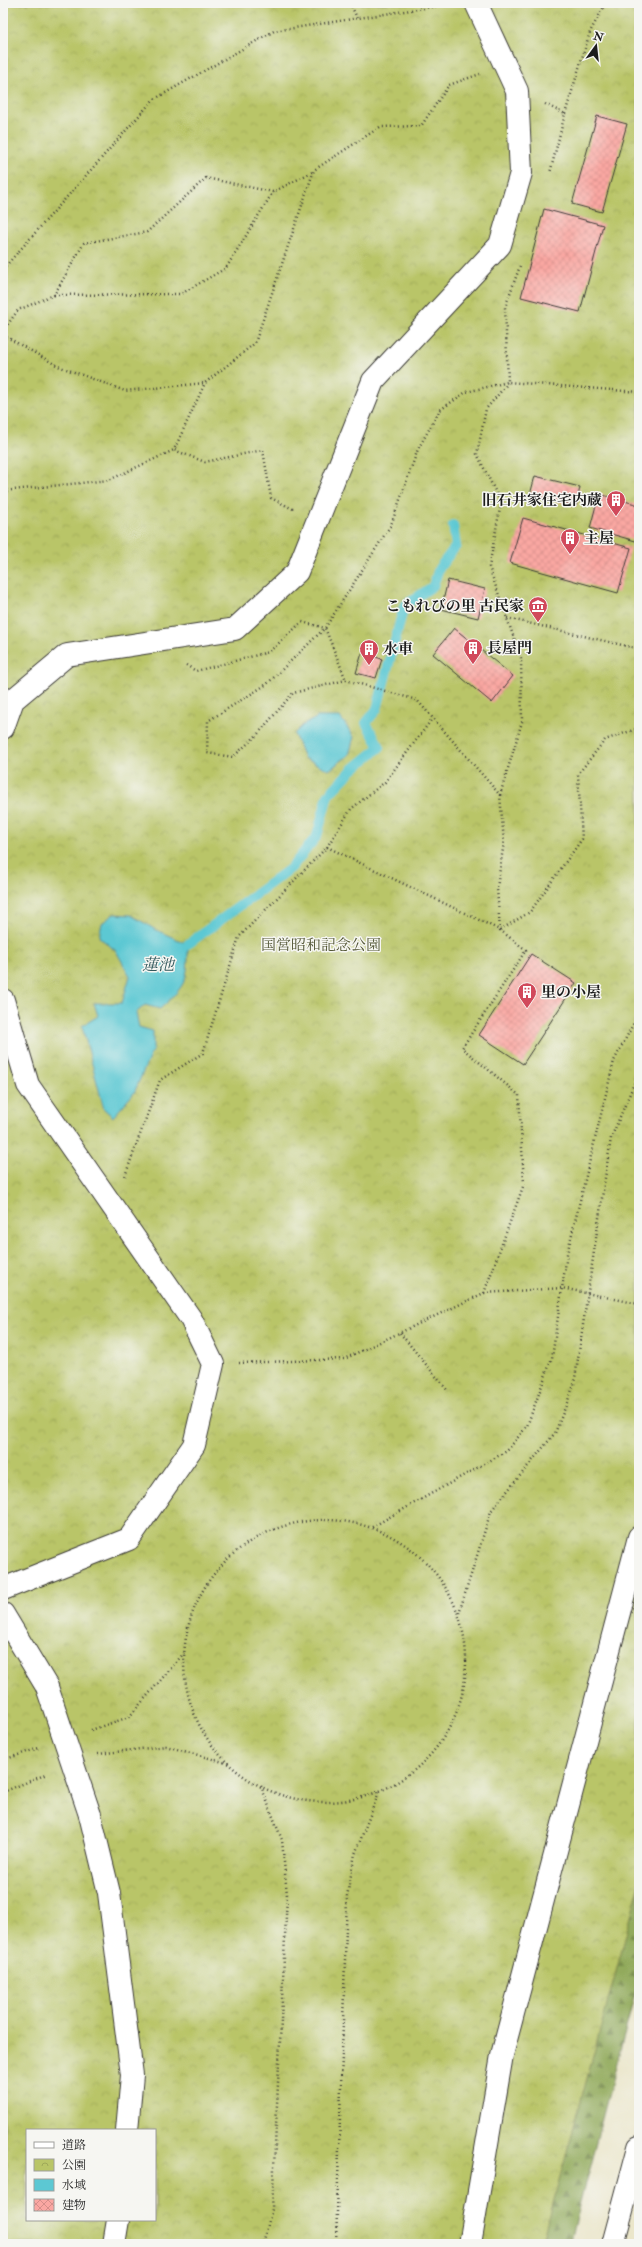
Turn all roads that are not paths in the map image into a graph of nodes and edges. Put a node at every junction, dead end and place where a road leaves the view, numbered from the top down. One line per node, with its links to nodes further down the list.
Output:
1 (476, 3): 2 (street)
2 (3, 728)
3 (3, 1000): 5 (street)
4 (639, 1537): 11 (street)
5 (3, 1589)
6 (3, 1614): 7 (street, bridge)
7 (127, 2129)
8 (639, 2147): 12 (street)
9 (118, 2221): 10 (street)
10 (114, 2244)
11 (470, 2244)
12 (613, 2244)

